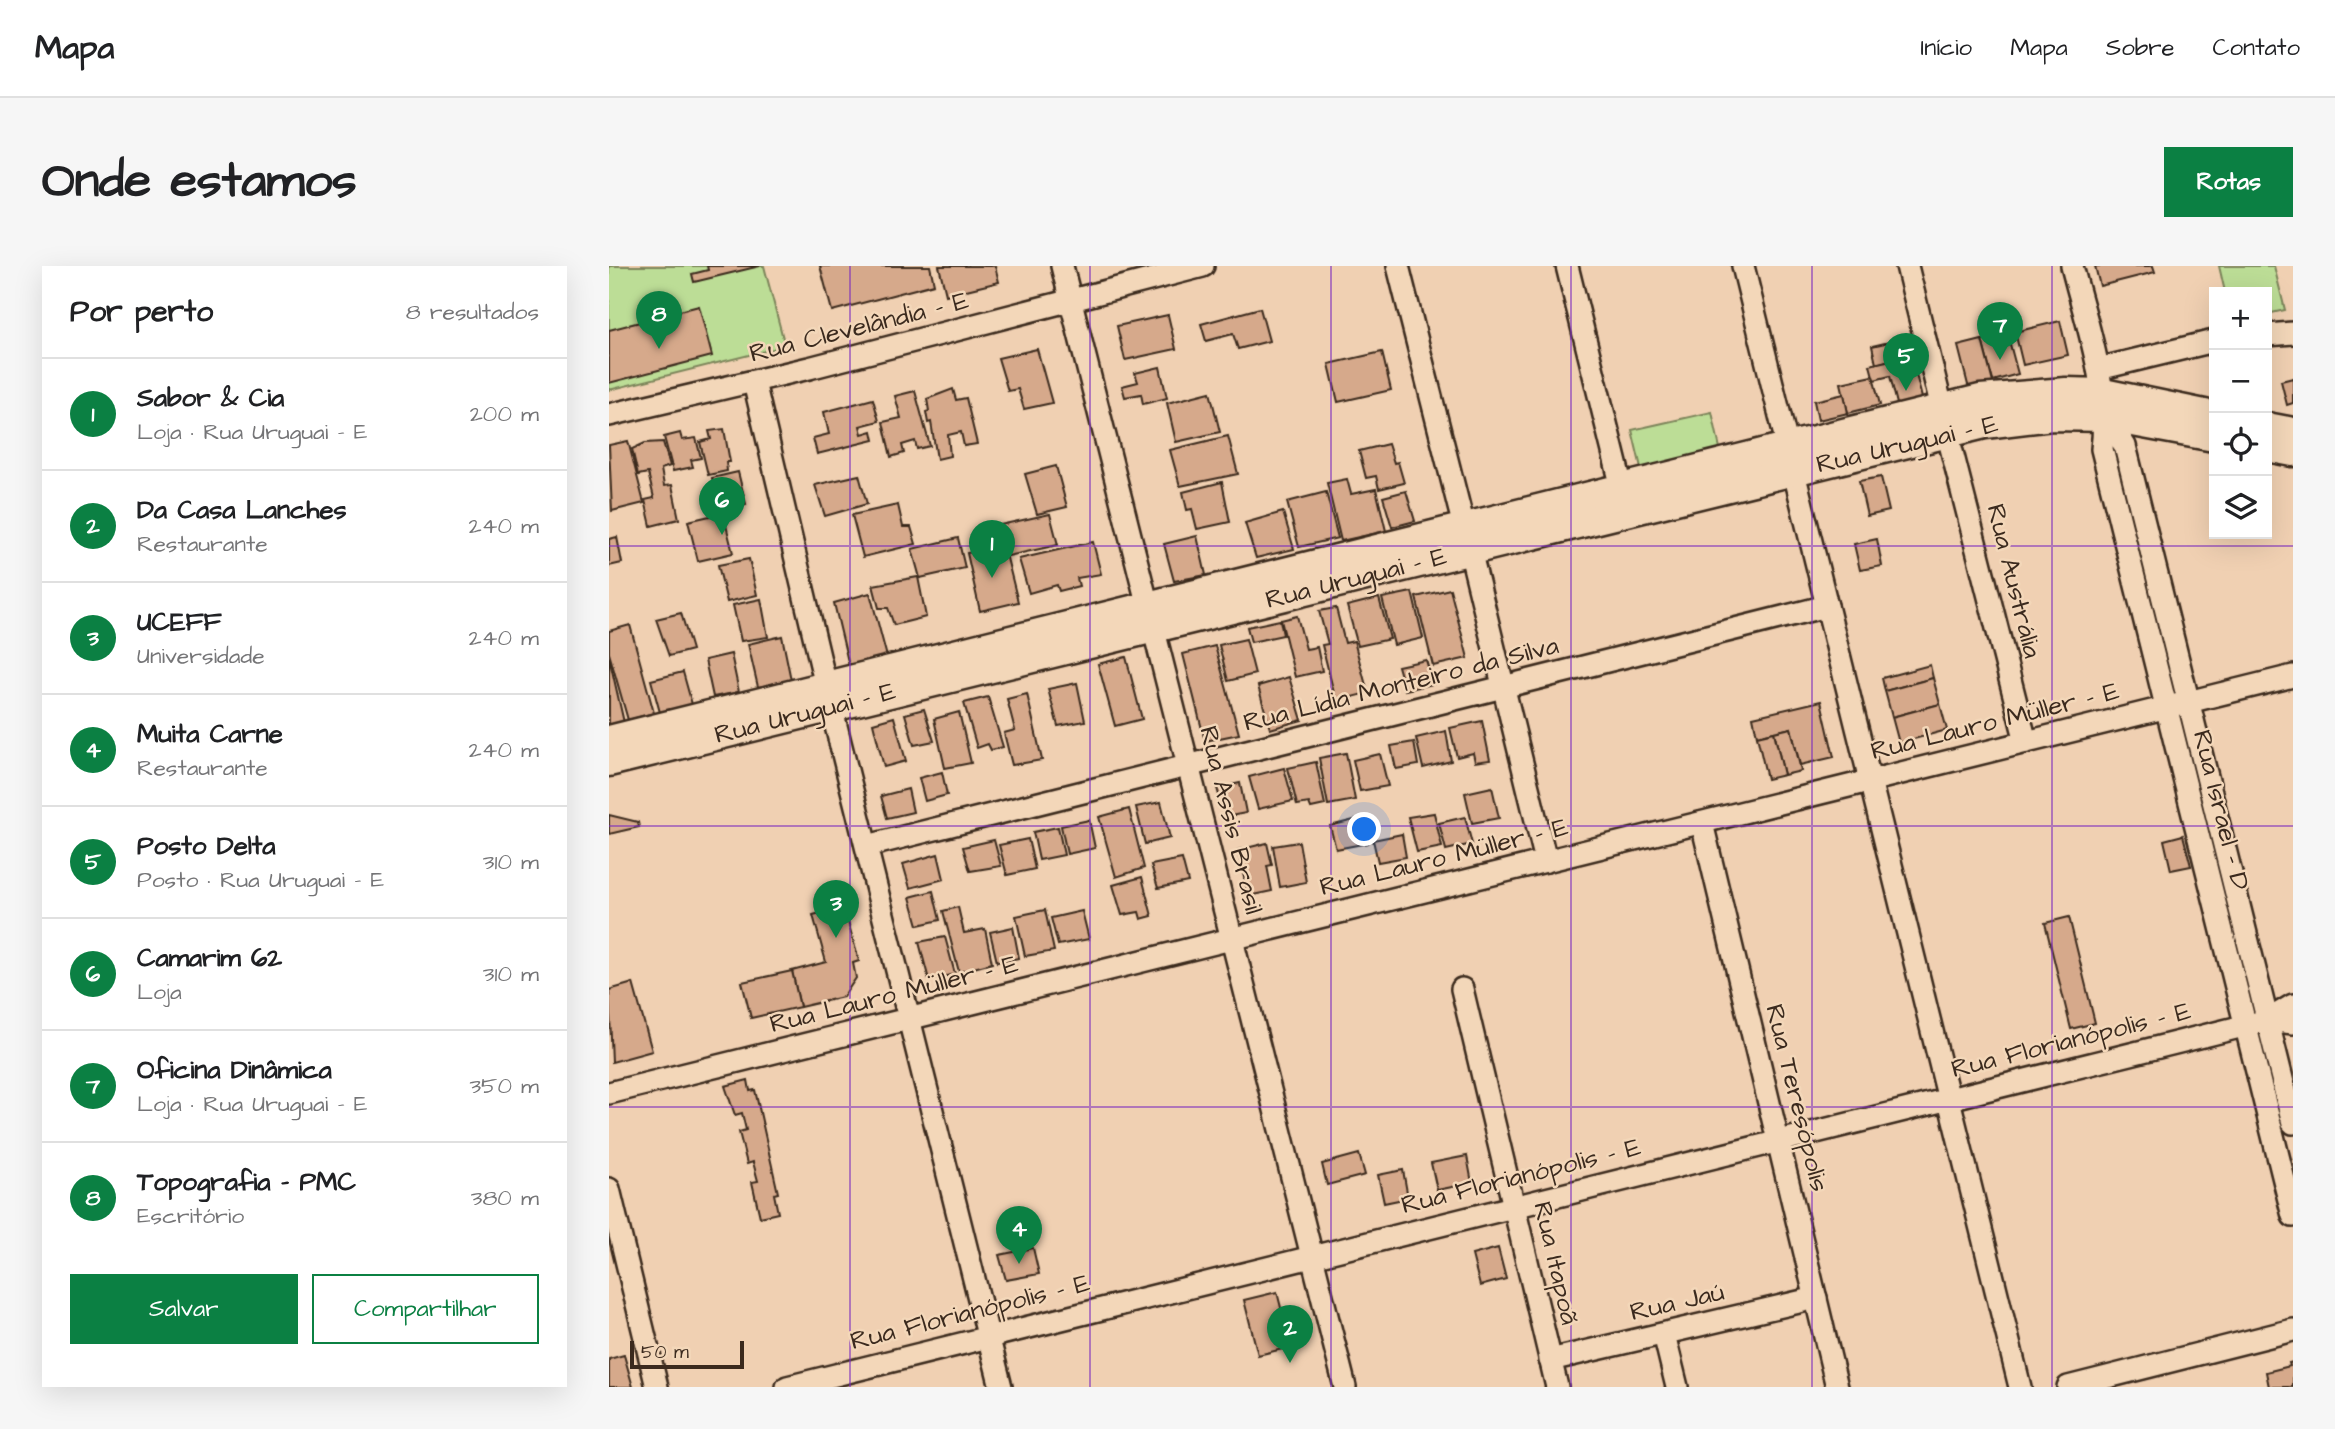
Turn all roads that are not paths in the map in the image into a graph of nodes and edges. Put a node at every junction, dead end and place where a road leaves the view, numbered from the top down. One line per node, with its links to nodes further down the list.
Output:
1 (1062, 266): 8 (street, Rua Assis Brasil)
2 (1203, 266): 8 (street, Rua Clevelândia - E)
3 (1398, 266): 24 (street)
4 (1567, 266): 23 (street)
5 (1743, 266): 22 (street)
6 (1907, 266): 16 (street, Rua Austrália)
7 (2073, 266): 13 (street, Rua Israel - D)
8 (1069, 301): 12 (street, Rua Clevelândia - E); 26 (street, Rua Assis Brasil)
9 (2293, 333): 10 (street)
10 (2272, 335)
11 (2209, 343): 13 (street, Rua Uruguai - E)
12 (754, 382): 14 (street, Rua Clevelândia - E); 29 (street)
13 (2102, 393): 15 (main road); 16 (main road, Rua Uruguai - E); 19 (main road); 30 (street, Rua Israel - D); 31 (street, Rua Israel - D)
14 (609, 415)
15 (2209, 415)
16 (1945, 420): 22 (main road, Rua Uruguai - E); 33 (street, Rua Austrália)
17 (2272, 427): 18 (main road)
18 (2293, 432)
19 (2209, 436)
20 (2272, 448): 21 (main road)
21 (2293, 452)
22 (1791, 458): 23 (main road, Rua Uruguai - E); 24 (main road, Rua Uruguai - E); 25 (street)
23 (1622, 488): 24 (main road, Rua Uruguai - E)
24 (1467, 538): 26 (main road, Rua Uruguai - E); 28 (street)
25 (1827, 606): 28 (street, Rua Lídia Monteiro da Silva); 36 (street)
26 (1151, 617): 29 (main road, Rua Uruguai - E); 35 (street, Rua Assis Brasil)
27 (2293, 676): 30 (street, Rua Lauro Müller - E)
28 (1503, 687): 35 (street, Rua Lídia Monteiro da Silva); 39 (street)
29 (829, 696): 32 (main road, Rua Uruguai - E); 34 (main road, Rua Uruguai - E); 38 (street)
30 (2189, 702): 31 (street, Rua Lauro Müller - E); 44 (street, Rua Israel - D)
31 (2166, 708): 33 (street, Rua Lauro Müller - E); 46 (street, Rua Israel - D)
32 (609, 740)
33 (2026, 742): 36 (street, Rua Lauro Müller - E)
34 (609, 762)
35 (1189, 766): 38 (street, Rua Lídia Monteiro da Silva); 40 (street, Rua Assis Brasil)
36 (1870, 781): 37 (street, Rua Lauro Müller - E); 48 (street)
37 (1702, 822): 39 (street, Rua Lauro Müller - E); 50 (street, Rua Teresópolis)
38 (867, 846): 43 (street)
39 (1546, 861): 40 (street, Rua Lauro Müller - E)
40 (1232, 939): 43 (street, Rua Lauro Müller - E); 54 (street, Rua Assis Brasil)
41 (1462, 989): 52 (street, Rua Itapoã)
42 (2293, 1005): 44 (street, Rua Florianópolis - E)
43 (911, 1018): 47 (street, Rua Lauro Müller - E); 58 (street)
44 (2268, 1020): 45 (street, Rua Florianópolis - E); 46 (street, Rua Florianópolis - E); 49 (street, Rua Israel - D)
45 (2293, 1023)
46 (2245, 1026): 48 (street, Rua Florianópolis - E); 53 (street, Rua Israel - D)
47 (609, 1093)
48 (1949, 1099): 50 (street, Rua Florianópolis - E); 67 (street)
49 (2293, 1123)
50 (1778, 1141): 52 (street, Rua Florianópolis - E); 55 (street, Rua Teresópolis)
51 (609, 1189): 60 (street)
52 (1514, 1207): 54 (street, Rua Florianópolis - E); 59 (street, Rua Itapoã)
53 (2293, 1216)
54 (1312, 1257): 58 (street, Rua Florianópolis - E); 63 (street, Rua Assis Brasil)
55 (1816, 1298): 57 (street, Rua Jaú); 66 (street, Rua Teresópolis)
56 (2293, 1330): 68 (street)
57 (1664, 1334): 59 (street, Rua Jaú); 65 (street)
58 (988, 1337): 61 (street, Rua Florianópolis - E); 62 (street)
59 (1550, 1360): 64 (street, Rua Itapoã)
60 (657, 1387)
61 (786, 1387)
62 (1001, 1387)
63 (1345, 1387)
64 (1557, 1387)
65 (1677, 1387)
66 (1837, 1387)
67 (2020, 1387)
68 (2068, 1387)

